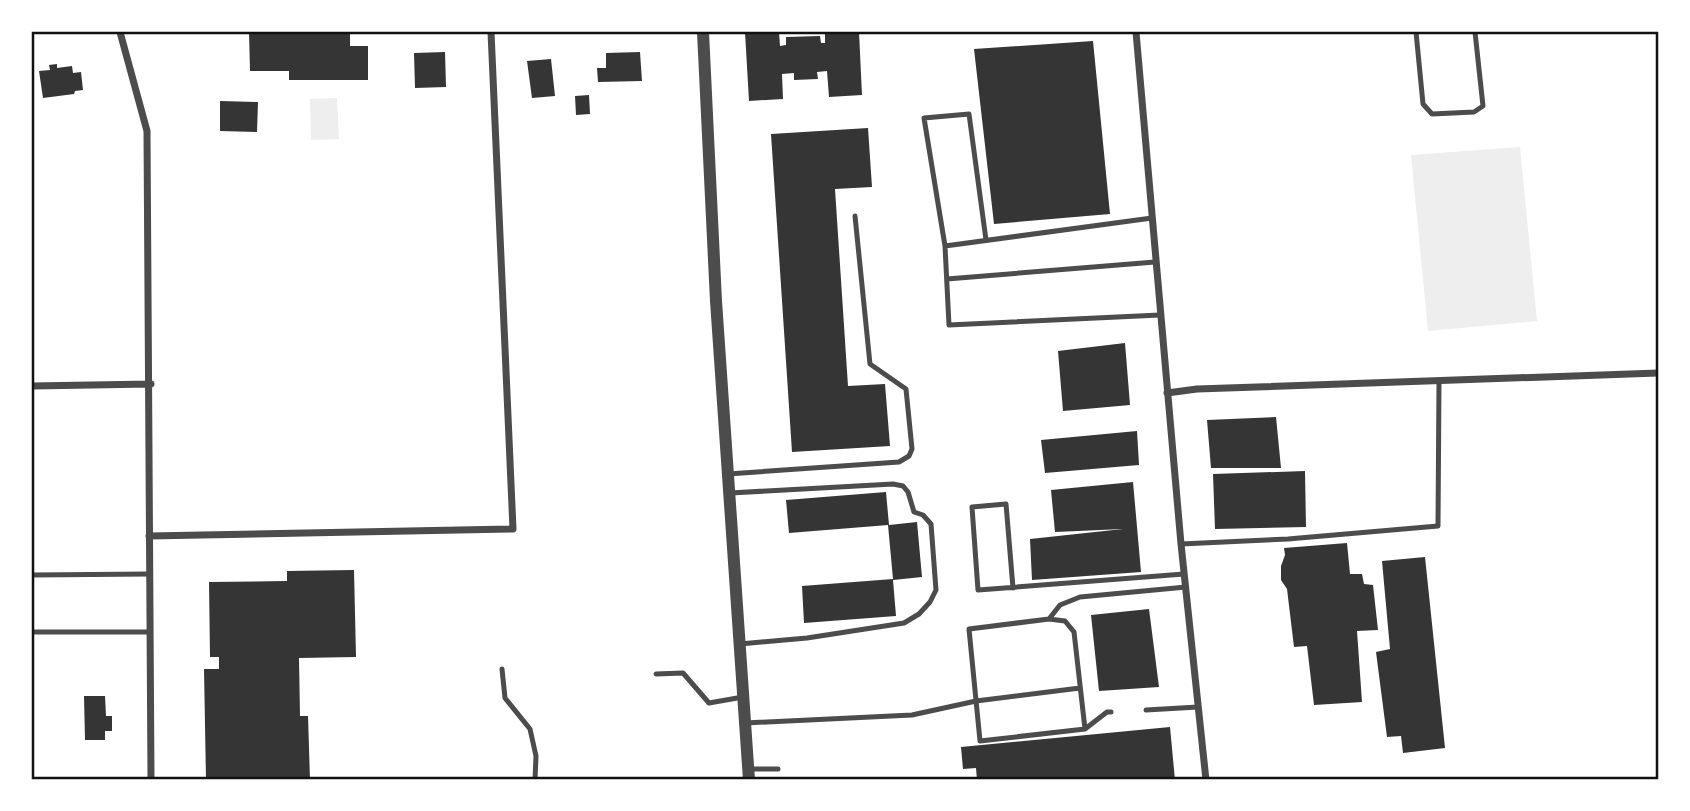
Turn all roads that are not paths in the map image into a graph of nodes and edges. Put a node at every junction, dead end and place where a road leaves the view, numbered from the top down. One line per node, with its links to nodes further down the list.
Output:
1 (120, 32): 16 (street)
2 (491, 32): 21 (street)
3 (703, 32): 19 (street)
4 (1136, 32): 8 (street)
5 (1416, 32): 6 (lane)
6 (1475, 32)
7 (856, 216): 19 (lane)
8 (1152, 218): 9 (lane); 11 (street)
9 (986, 240): 10 (lane); 10 (lane)
10 (946, 246): 12 (lane)
11 (1155, 262): 12 (lane); 13 (street)
12 (947, 279): 13 (lane)
13 (1160, 315): 18 (street)
14 (1658, 373): 15 (street)
15 (1439, 381): 18 (street); 22 (lane)
16 (151, 384): 17 (street); 21 (street)
17 (32, 386)
18 (1167, 393): 22 (street)
19 (728, 474): 20 (street)
20 (730, 493): 31 (street); 31 (lane)
21 (149, 536): 23 (street)
22 (1181, 544): 24 (street)
23 (150, 574): 25 (lane); 30 (street)
24 (1184, 574): 26 (street); 27 (lane)
25 (32, 576)
26 (1186, 587): 28 (lane); 37 (street)
27 (1013, 588): 27 (lane)
28 (1049, 620): 34 (lane); 36 (lane)
29 (32, 632): 30 (lane)
30 (150, 632): 44 (street)
31 (740, 644): 35 (street)
32 (502, 669): 45 (lane)
33 (656, 674): 35 (lane)
34 (1080, 688): 36 (lane); 41 (lane)
35 (743, 697): 40 (street)
36 (976, 701): 40 (lane); 41 (lane)
37 (1198, 707): 38 (lane); 46 (street)
38 (1146, 710)
39 (1111, 712): 41 (lane)
40 (745, 723): 43 (street)
41 (1085, 729)
42 (778, 769): 43 (lane)
43 (749, 774)
44 (151, 779)
45 (535, 779)
46 (1206, 779)

